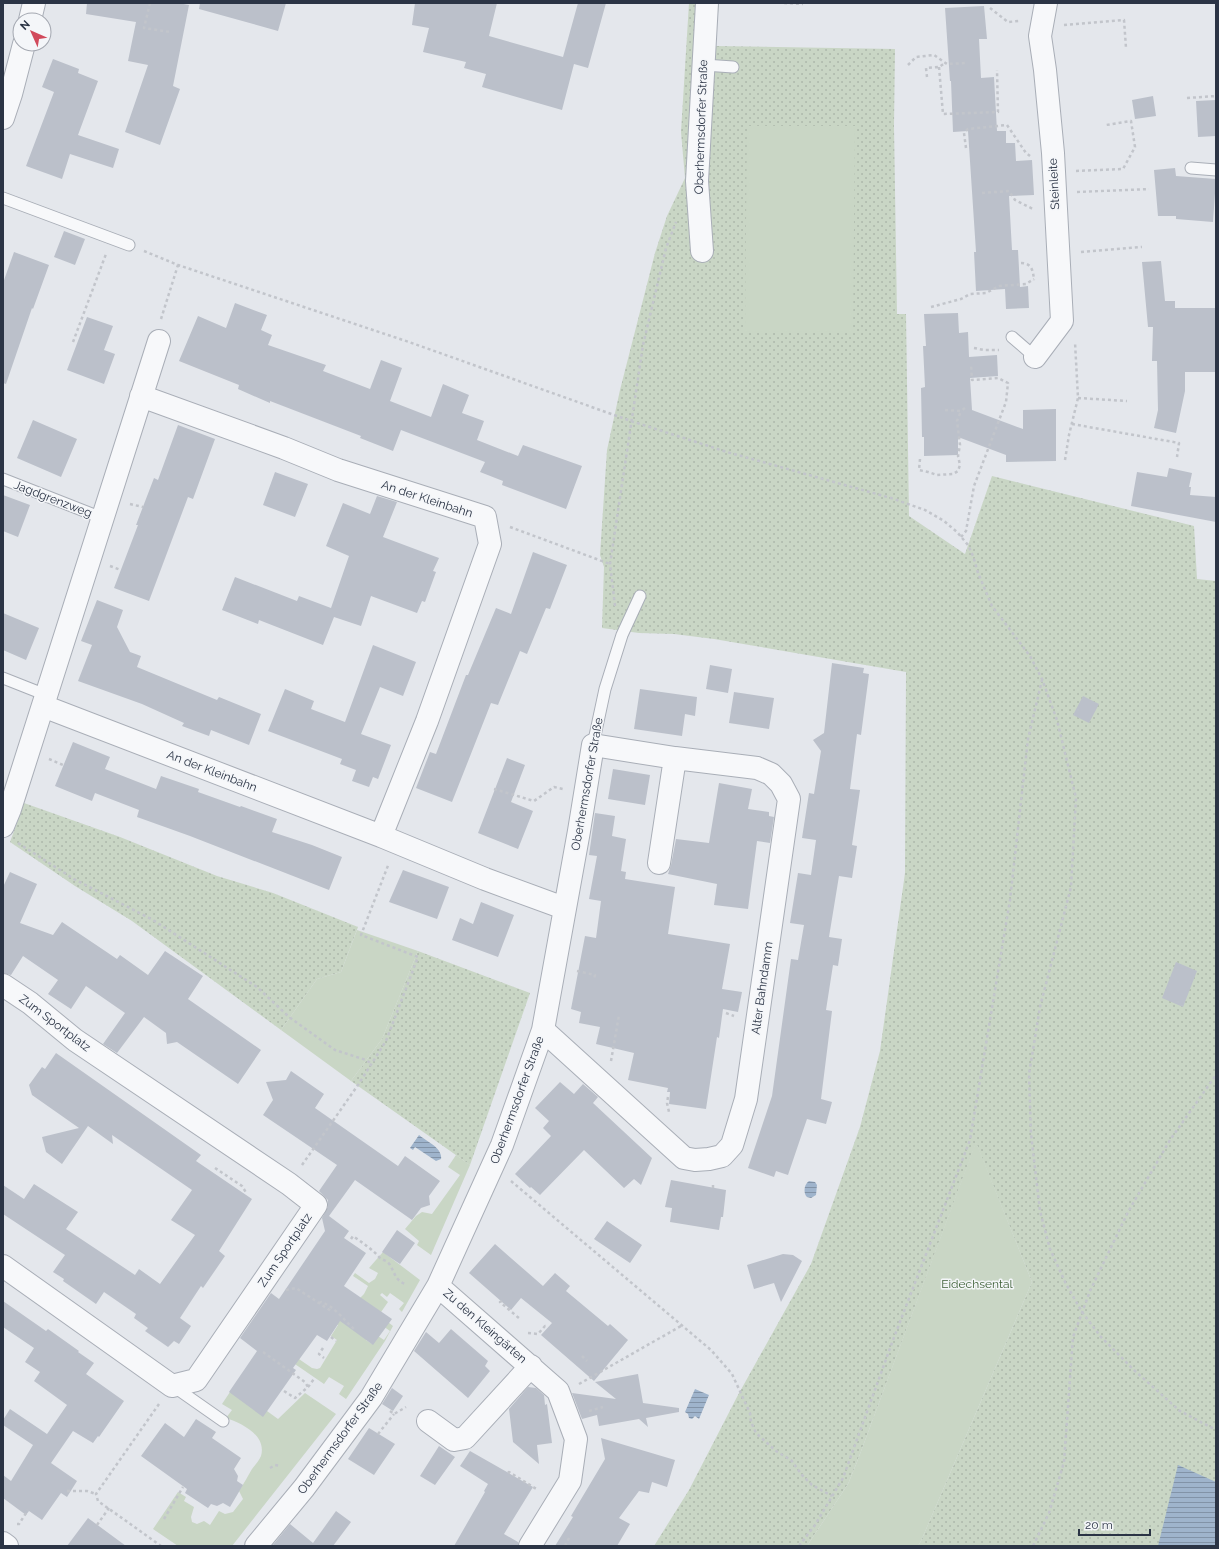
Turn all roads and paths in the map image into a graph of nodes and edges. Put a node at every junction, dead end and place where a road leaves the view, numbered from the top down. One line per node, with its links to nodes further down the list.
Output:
1 (150, 3): 7 (path)
2 (707, 3): 12 (street, Oberhermsdorfer Straße)
3 (784, 3): 4 (path)
4 (803, 4)
5 (990, 8): 6 (path)
6 (1044, 16): 8 (path); 26 (street, Steinleite)
7 (170, 32)
8 (1126, 48)
9 (22, 52): 20 (street)
10 (945, 63): 11 (path); 13 (path); 15 (path)
11 (966, 63)
12 (704, 65): 14 (lane); 35 (street, Oberhermsdorfer Straße)
13 (908, 65)
14 (733, 67)
15 (939, 67): 16 (path); 17 (path)
16 (997, 70)
17 (927, 77)
18 (1216, 96): 19 (path)
19 (1187, 98)
20 (3, 118)
21 (1106, 126): 26 (path)
22 (966, 148): 23 (path)
23 (1033, 157)
24 (1190, 168): 25 (lane)
25 (1216, 170)
26 (1054, 183): 27 (path); 30 (street, Steinleite)
27 (1149, 189)
28 (982, 193): 30 (path)
29 (3, 198): 31 (lane)
30 (1056, 221): 43 (street, Steinleite)
31 (129, 245): 37 (path)
32 (1142, 247): 36 (path)
33 (666, 248): 51 (path)
34 (108, 249): 42 (path)
35 (702, 251)
36 (1074, 253)
37 (178, 264): 41 (path); 51 (path)
38 (1034, 279): 39 (path)
39 (931, 307)
40 (1012, 337): 43 (lane)
41 (159, 341): 45 (street)
42 (73, 342)
43 (1035, 357)
44 (971, 364): 58 (path)
45 (141, 396): 56 (street, An der Kleinbahn); 57 (street)
46 (1078, 398): 47 (path)
47 (1127, 401)
48 (965, 408): 50 (path)
49 (945, 410): 50 (path)
50 (961, 410): 54 (path)
51 (631, 421): 58 (path); 59 (path)
52 (1072, 424): 53 (path)
53 (1177, 457)
54 (920, 459)
55 (3, 479): 57 (lane, Jagdgrenzweg)
56 (485, 517): 59 (path); 70 (street, An der Kleinbahn)
57 (102, 518): 64 (street)
58 (961, 537): 63 (path)
59 (610, 564): 61 (path)
60 (640, 596): 61 (lane, Oberhermsdorfer Straße)
61 (622, 635): 65 (lane, Oberhermsdorfer Straße)
62 (3, 678): 64 (lane)
63 (1042, 679): 93 (path); 123 (path)
64 (44, 701): 69 (street); 70 (street, An der Kleinbahn)
65 (592, 745): 66 (street, Alter Bahndamm); 72 (street, Oberhermsdorfer Straße)
66 (675, 758): 71 (street); 77 (street, Alter Bahndamm)
67 (494, 789): 68 (path)
68 (568, 791)
69 (9, 825): 78 (path)
70 (389, 840): 72 (street, An der Kleinbahn); 78 (path)
71 (659, 863)
72 (564, 908): 77 (street, Oberhermsdorfer Straße)
73 (3, 985): 83 (street, Zum Sportplatz)
74 (726, 1013): 76 (path)
75 (620, 1015): 79 (path)
76 (734, 1016)
77 (542, 1030): 81 (street, Oberhermsdorfer Straße)
78 (372, 1064): 83 (path)
79 (610, 1064)
80 (1216, 1075): 93 (path)
81 (493, 1165): 89 (street, Oberhermsdorfer Straße); 95 (path)
82 (215, 1168): 84 (path)
83 (289, 1184): 87 (street, Zum Sportplatz)
84 (247, 1194)
85 (351, 1239): 88 (path)
86 (3, 1266): 108 (street)
87 (262, 1284): 91 (path); 108 (street, Zum Sportplatz)
88 (405, 1284)
89 (438, 1286): 106 (street, Zu den Kleingärten); 134 (street, Oberhermsdorfer Straße)
90 (502, 1301): 94 (path)
91 (319, 1303): 92 (path); 97 (path)
92 (331, 1311)
93 (1082, 1312): 115 (path); 138 (path)
94 (520, 1319)
95 (681, 1326): 111 (path); 123 (path)
96 (548, 1327): 98 (path)
97 (354, 1329)
98 (526, 1333)
99 (331, 1337): 100 (path)
100 (336, 1341)
101 (323, 1348): 104 (path)
102 (263, 1352): 109 (path)
103 (582, 1356): 105 (path)
104 (324, 1358)
105 (587, 1361)
106 (531, 1366): 111 (street, Zu den Kleingärten); 114 (street, Zu den Kleingärten)
107 (314, 1379): 109 (path)
108 (172, 1386): 113 (lane); 122 (path)
109 (308, 1387): 110 (path)
110 (284, 1391)
111 (560, 1395): 124 (street, Zu den Kleingärten)
112 (394, 1414): 116 (path)
113 (223, 1421)
114 (428, 1421)
115 (1216, 1430)
116 (378, 1434)
117 (281, 1466): 118 (path)
118 (270, 1468)
119 (508, 1473): 124 (path)
120 (183, 1487): 127 (path)
121 (66, 1491): 122 (path)
122 (96, 1494): 125 (path)
123 (832, 1496): 137 (path)
124 (557, 1502): 135 (street, Zu den Kleingärten)
125 (109, 1508): 129 (path); 133 (path)
126 (28, 1510): 128 (path)
127 (164, 1520)
128 (14, 1523)
129 (97, 1524)
130 (570, 1538): 136 (path)
131 (3, 1543): 132 (street)
132 (7, 1546)
133 (162, 1546)
134 (256, 1546)
135 (530, 1546)
136 (565, 1546)
137 (799, 1546)
138 (1032, 1546)

